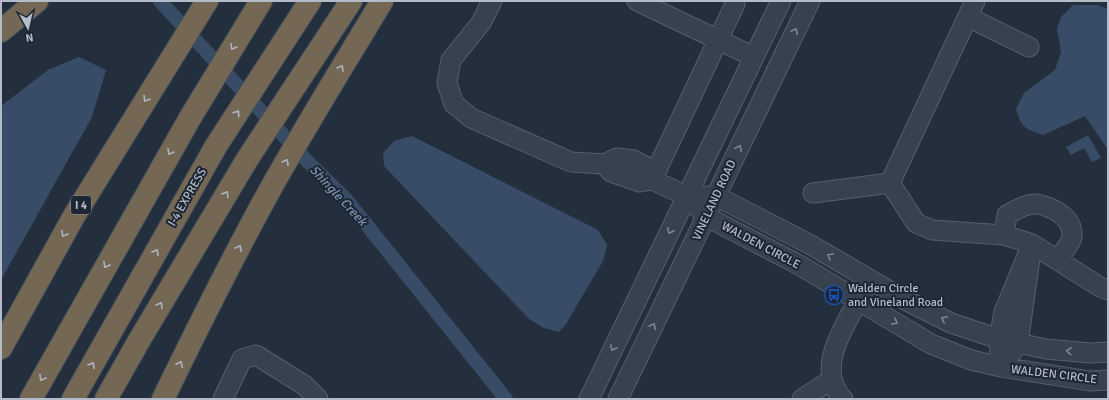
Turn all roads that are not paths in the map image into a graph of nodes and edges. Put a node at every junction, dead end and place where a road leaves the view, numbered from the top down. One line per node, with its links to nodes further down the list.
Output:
1 (37, 1): 13 (highway)
2 (207, 1): 31 (highway, I 4, one-way to 31)
3 (310, 1): 37 (highway, I-4 EXPRESS, one-way to 3)
4 (351, 1): 38 (highway, one-way to 4)
5 (382, 1): 39 (highway, one-way to 5)
6 (492, 1): 17 (street)
7 (637, 1): 14 (street)
8 (780, 1): 16 (street)
9 (810, 1): 21 (street, VINELAND ROAD, one-way to 9)
10 (734, 4): 14 (street)
11 (257, 7): 36 (highway, one-way to 36)
12 (971, 9): 15 (street); 18 (street)
13 (1, 31)
14 (717, 40): 16 (street); 17 (street)
15 (1028, 47)
16 (754, 57): 20 (street)
17 (652, 180): 20 (street)
18 (890, 183): 19 (street); 23 (street)
19 (813, 193)
20 (687, 196): 21 (street, WALDEN CIRCLE); 22 (street, WALDEN CIRCLE); 42 (street, one-way to 42)
21 (716, 196): 22 (street, VINELAND ROAD); 26 (street, WALDEN CIRCLE, one-way to 21)
22 (707, 217): 28 (street, WALDEN CIRCLE); 43 (street, VINELAND ROAD, one-way to 22)
23 (1004, 235): 24 (street); 25 (street)
24 (1032, 244): 25 (street); 29 (street); 30 (street)
25 (1057, 260): 27 (street)
26 (869, 279): 28 (street); 29 (street, WALDEN CIRCLE, one-way to 26)
27 (1108, 290)
28 (859, 300): 33 (street, WALDEN CIRCLE, one-way to 33); 34 (street)
29 (999, 339): 30 (street, WALDEN CIRCLE); 33 (street)
30 (1018, 344): 32 (street, WALDEN CIRCLE, one-way to 30); 33 (street)
31 (1, 348)
32 (1108, 352)
33 (1001, 367): 35 (street, WALDEN CIRCLE)
34 (831, 380): 44 (street); 45 (street)
35 (1108, 380)
36 (31, 399)
37 (73, 399)
38 (106, 399)
39 (163, 399)
40 (223, 399): 41 (street)
41 (318, 399)
42 (589, 399)
43 (618, 399)
44 (802, 399)
45 (843, 399)

